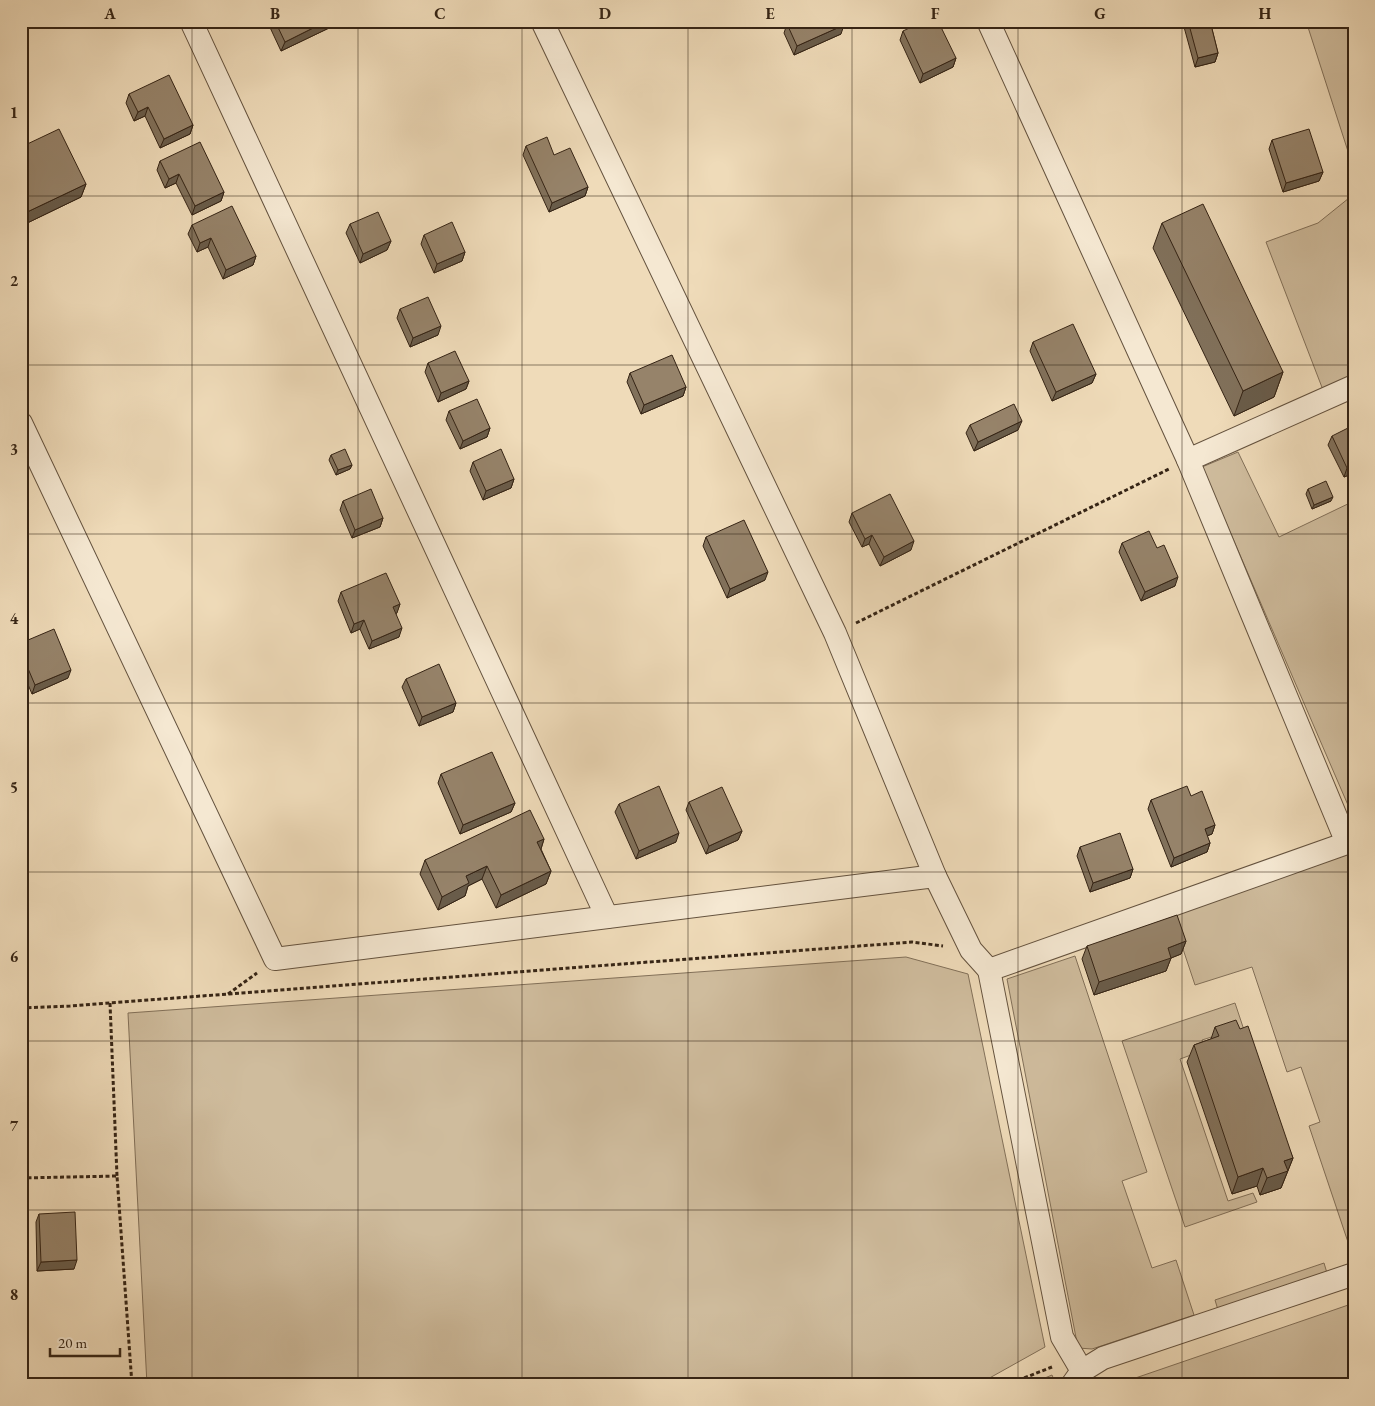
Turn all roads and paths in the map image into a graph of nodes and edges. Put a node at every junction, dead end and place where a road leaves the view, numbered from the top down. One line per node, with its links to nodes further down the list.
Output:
1 (191, 21): 9 (street)
2 (542, 21): 7 (street)
3 (988, 21): 6 (street)
4 (1354, 386): 6 (street)
5 (21, 423): 11 (street)
6 (1188, 460): 7 (path); 12 (street)
7 (835, 633): 8 (street)
8 (935, 876): 9 (street); 10 (street)
9 (606, 917): 11 (street)
10 (971, 950): 12 (street); 13 (path)
11 (276, 959): 13 (path)
12 (989, 970): 19 (street)
13 (228, 994): 14 (path)
14 (110, 1003): 15 (path); 16 (path)
15 (21, 1008)
16 (117, 1176): 17 (path); 20 (path)
17 (21, 1178)
18 (1354, 1274): 19 (street)
19 (1077, 1378): 21 (path)
20 (132, 1385)
21 (1006, 1385)

